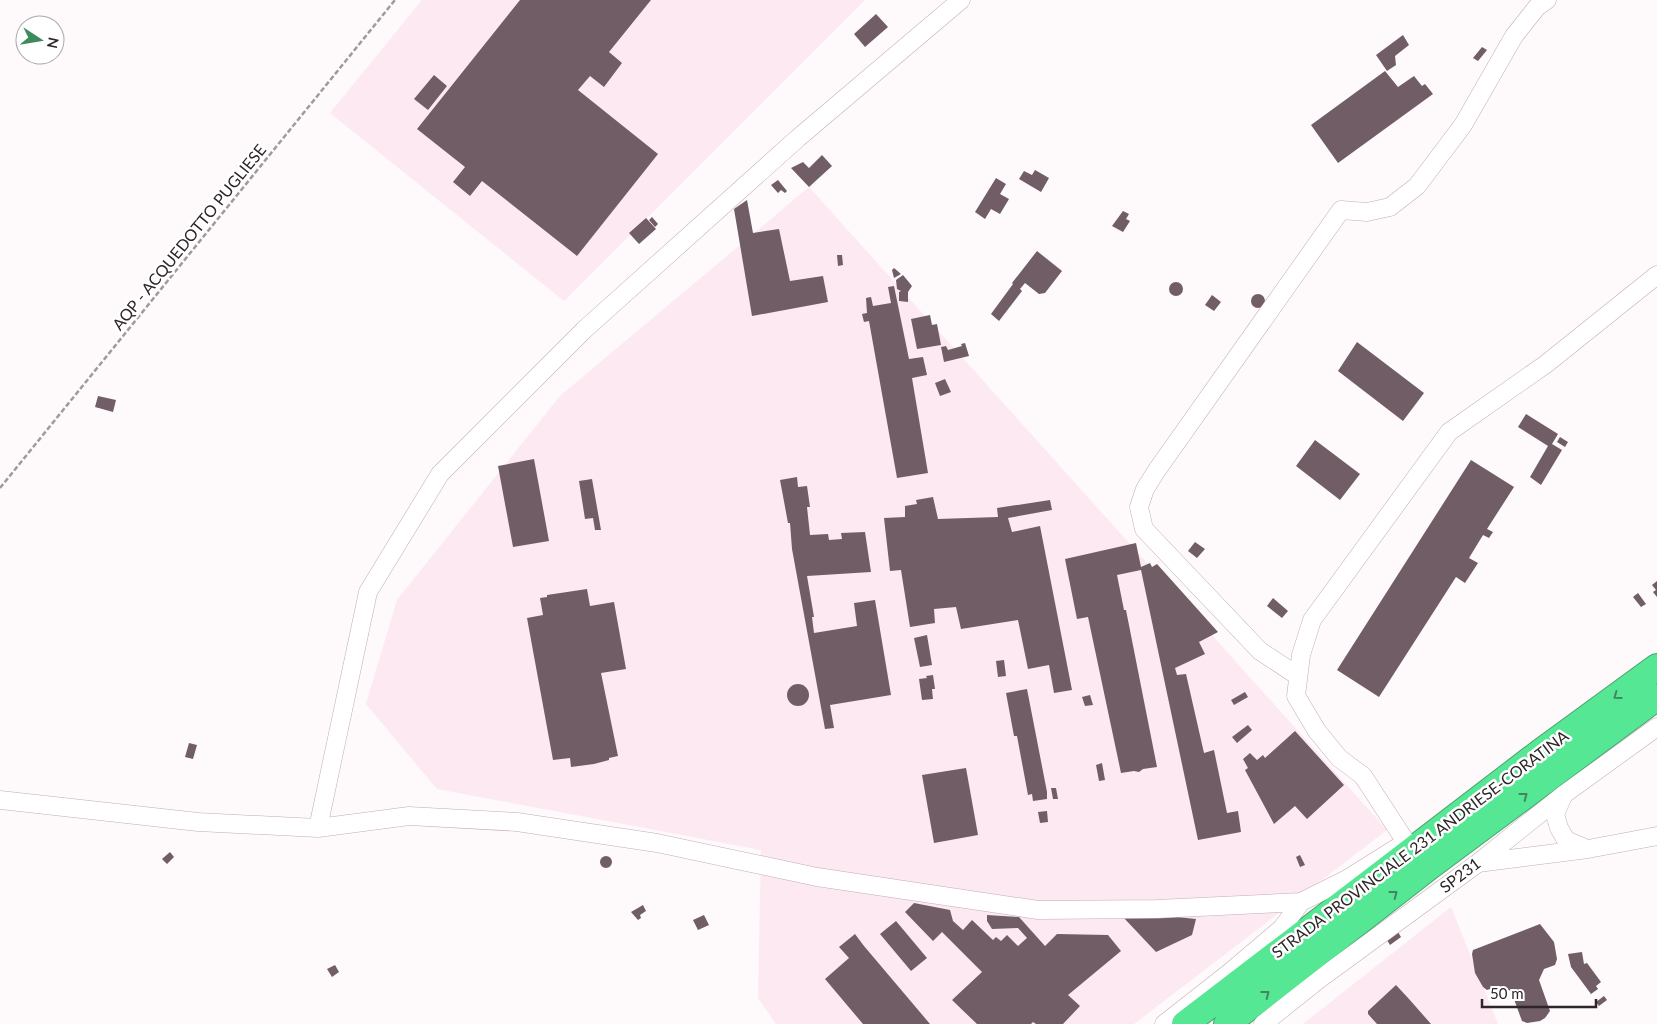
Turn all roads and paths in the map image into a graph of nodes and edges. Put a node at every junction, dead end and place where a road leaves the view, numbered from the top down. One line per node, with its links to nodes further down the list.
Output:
1 (395, 0): 5 (path, AQP - ACQUEDOTTO PUGLIESE)
2 (961, 0): 13 (street)
3 (1547, 0): 7 (street)
4 (1657, 275): 7 (street)
5 (0, 488)
6 (1657, 667): 10 (highway, STRADA PROVINCIALE 231 ANDRIESE-CORATINA, one-way to 10)
7 (1298, 676): 15 (street)
8 (1657, 697): 21 (highway, STRADA PROVINCIALE 231 ANDRIESE-CORATINA / SP231, one-way to 8)
9 (1657, 727): 11 (street, SP231)
10 (1500, 783): 15 (street); 20 (highway, STRADA PROVINCIALE 231 ANDRIESE-CORATINA)
11 (1563, 795): 16 (street); 17 (street, SP231)
12 (0, 800): 13 (street)
13 (318, 828): 18 (street)
14 (1657, 836): 16 (street)
15 (1406, 842): 18 (street)
16 (1588, 849): 17 (street)
17 (1478, 863): 22 (street, SP231)
18 (1301, 902): 19 (street)
19 (1164, 1024)
20 (1185, 1024)
21 (1227, 1024)
22 (1263, 1024)

